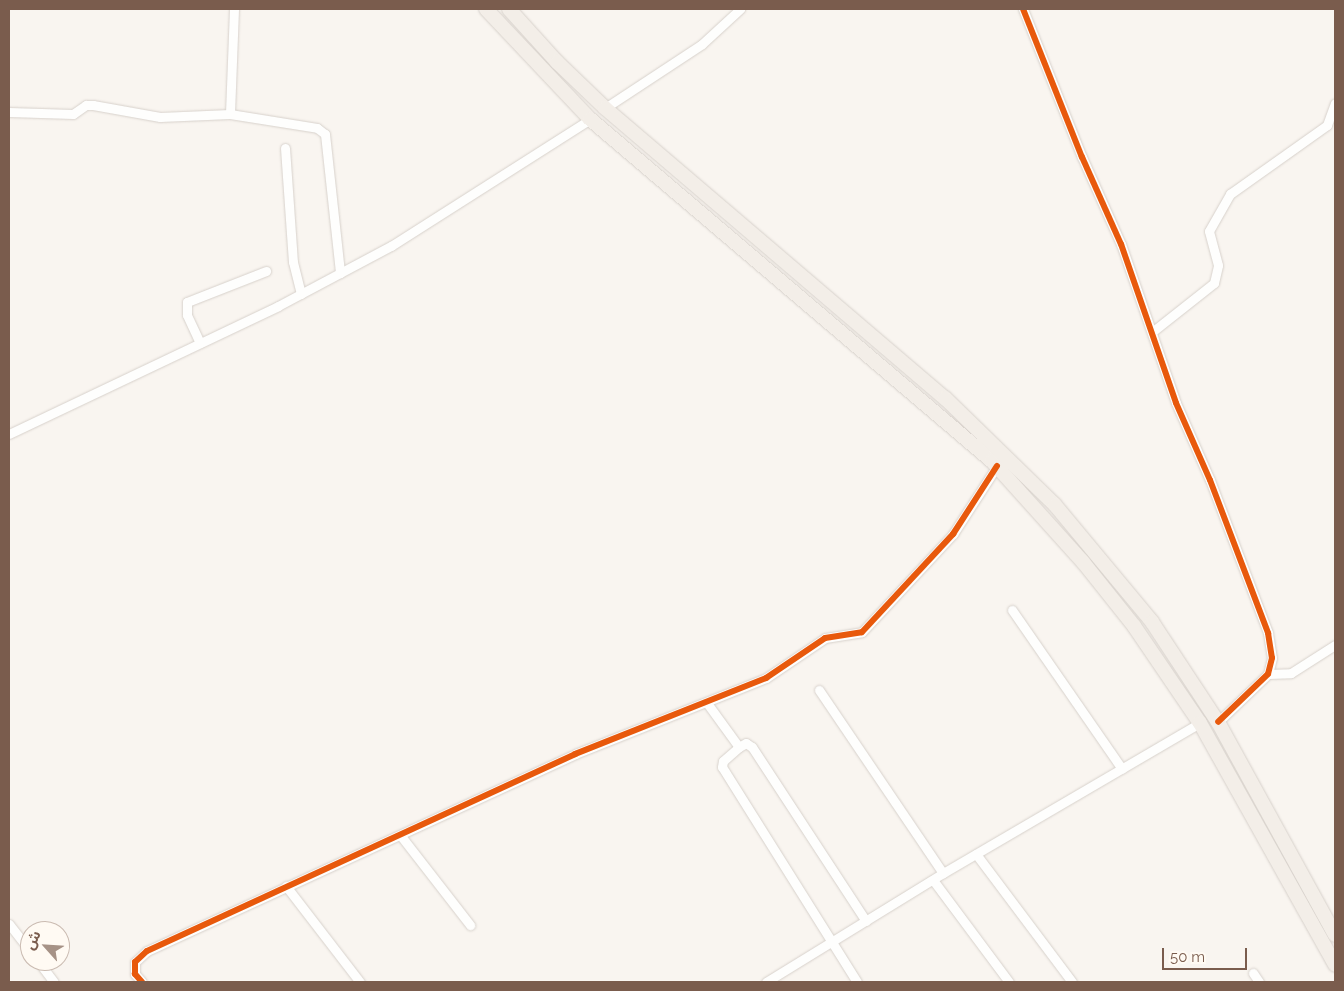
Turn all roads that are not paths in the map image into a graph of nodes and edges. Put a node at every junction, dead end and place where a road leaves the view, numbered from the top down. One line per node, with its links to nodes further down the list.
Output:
1 (234, 9): 9 (street)
2 (486, 9): 10 (main road)
3 (508, 9): 7 (main road)
4 (740, 9): 7 (street)
5 (1023, 9): 17 (street)
6 (1335, 103): 17 (street)
7 (605, 108): 12 (main road)
8 (9, 112): 9 (street)
9 (230, 114): 15 (street)
10 (590, 119): 13 (main road); 15 (street)
11 (285, 148): 16 (street)
12 (747, 230): 13 (main road); 26 (main road)
13 (735, 245): 20 (main road)
14 (266, 271): 18 (street)
15 (340, 273): 16 (street)
16 (301, 294): 18 (street)
17 (1152, 332): 23 (street)
18 (200, 344): 19 (street)
19 (9, 434)
20 (997, 466): 25 (street); 27 (main road)
21 (1012, 610): 29 (street)
22 (1335, 645): 23 (street)
23 (1268, 674): 26 (street)
24 (819, 690): 32 (street)
25 (706, 703): 28 (street); 30 (street)
26 (1218, 722): 38 (main road)
27 (1200, 723): 29 (street); 41 (main road)
28 (739, 747): 35 (street); 40 (street)
29 (1122, 769): 31 (street)
30 (401, 836): 34 (street); 36 (street)
31 (976, 854): 32 (street); 50 (street)
32 (943, 873): 33 (street)
33 (933, 880): 35 (street); 49 (street)
34 (286, 886): 45 (street); 46 (street)
35 (866, 922): 40 (street)
36 (470, 925)
37 (11, 931): 39 (street)
38 (1335, 935)
39 (20, 940)
40 (832, 943): 47 (street); 48 (street)
41 (1335, 964)
42 (45, 971): 44 (street)
43 (1253, 973): 51 (street)
44 (53, 982)
45 (142, 982)
46 (360, 982)
47 (766, 982)
48 (857, 982)
49 (1009, 982)
50 (1072, 982)
51 (1260, 982)

